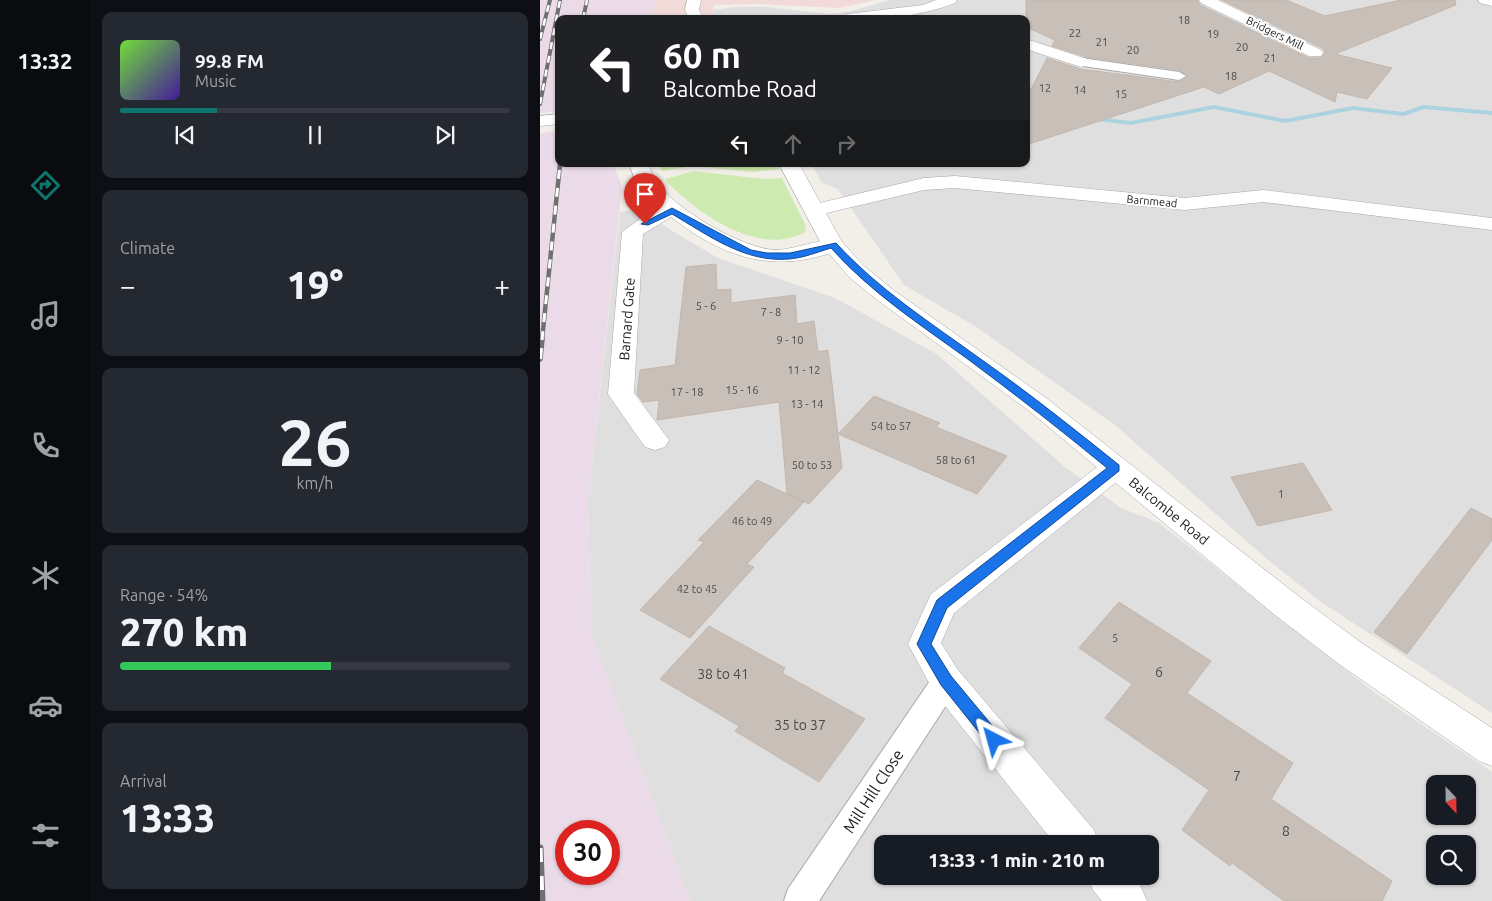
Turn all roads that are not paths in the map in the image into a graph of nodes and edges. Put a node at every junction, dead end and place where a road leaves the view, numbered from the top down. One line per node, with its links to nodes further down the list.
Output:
1 (694, 0): 7 (street)
2 (950, 0): 6 (street)
3 (1206, 0): 11 (street, Bridgers Mill)
4 (1485, 0): 5 (street)
5 (1492, 2)
6 (926, 9): 8 (street); 9 (street)
7 (695, 15)
8 (879, 15)
9 (944, 15)
10 (1030, 45): 12 (street)
11 (1316, 53)
12 (1081, 62): 13 (lane)
13 (1179, 76)
14 (555, 119): 15 (street)
15 (540, 121)
16 (640, 167): 18 (street)
17 (791, 167): 19 (street, Balcombe Road)
18 (672, 210): 21 (street); 22 (street, Barnard Gate)
19 (814, 210): 20 (street, Barnmead); 21 (street, Balcombe Road)
20 (1492, 224)
21 (833, 245): 23 (street, Balcombe Road)
22 (655, 440)
23 (1115, 468): 24 (street); 25 (street, Balcombe Road)
24 (946, 681): 26 (street); 28 (lane, Mill Hill Close)
25 (1492, 748)
26 (1073, 835)
27 (1114, 885): 29 (street)
28 (800, 901)
29 (1127, 901)

